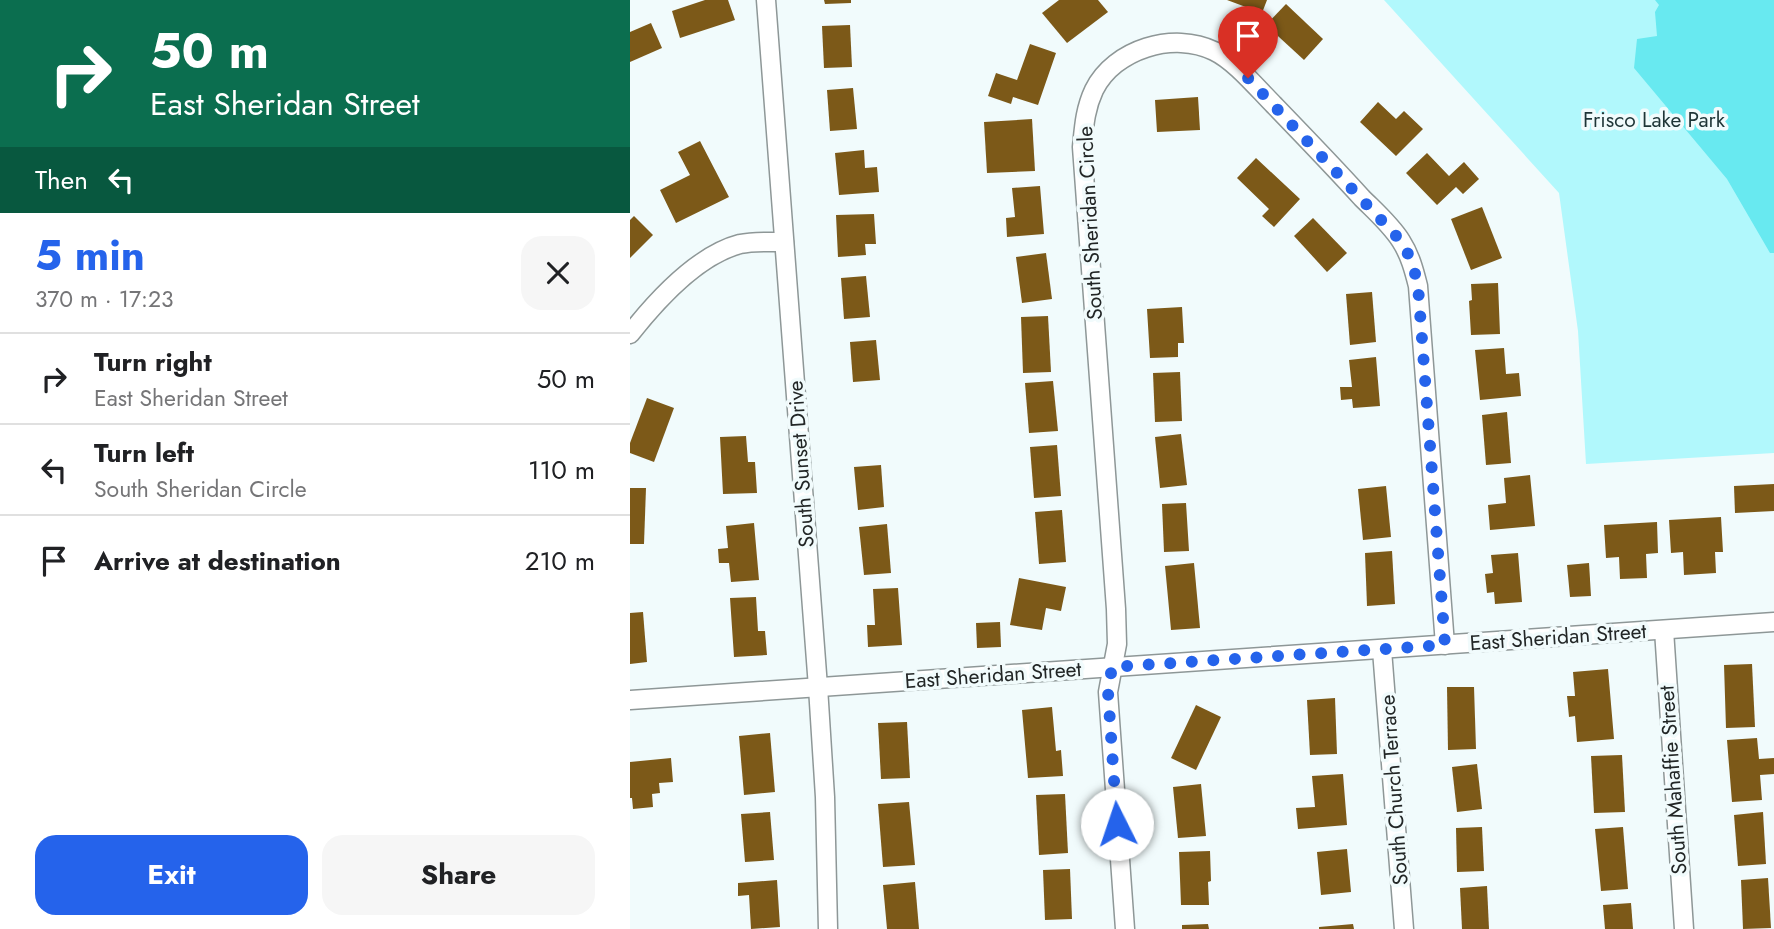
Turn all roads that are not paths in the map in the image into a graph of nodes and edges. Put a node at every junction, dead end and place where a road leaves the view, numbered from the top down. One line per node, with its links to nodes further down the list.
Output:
1 (766, 0): 2 (street, South Sunset Drive)
2 (784, 242): 3 (street); 9 (street, South Sunset Drive)
3 (630, 334)
4 (1774, 622): 5 (street, East Sheridan Street)
5 (1664, 630): 6 (street, East Sheridan Street); 14 (street, South Mahaffie Street)
6 (1445, 645): 7 (street, East Sheridan Street); 8 (street, South Sheridan Circle)
7 (1382, 650): 8 (street, East Sheridan Street); 13 (street, South Church Terrace)
8 (1112, 667): 9 (street, East Sheridan Street); 12 (street, South Sheridan Circle)
9 (818, 687): 10 (street, East Sheridan Street); 11 (street, South Sunset Drive)
10 (630, 700)
11 (828, 929)
12 (1125, 929)
13 (1404, 929)
14 (1684, 929)

